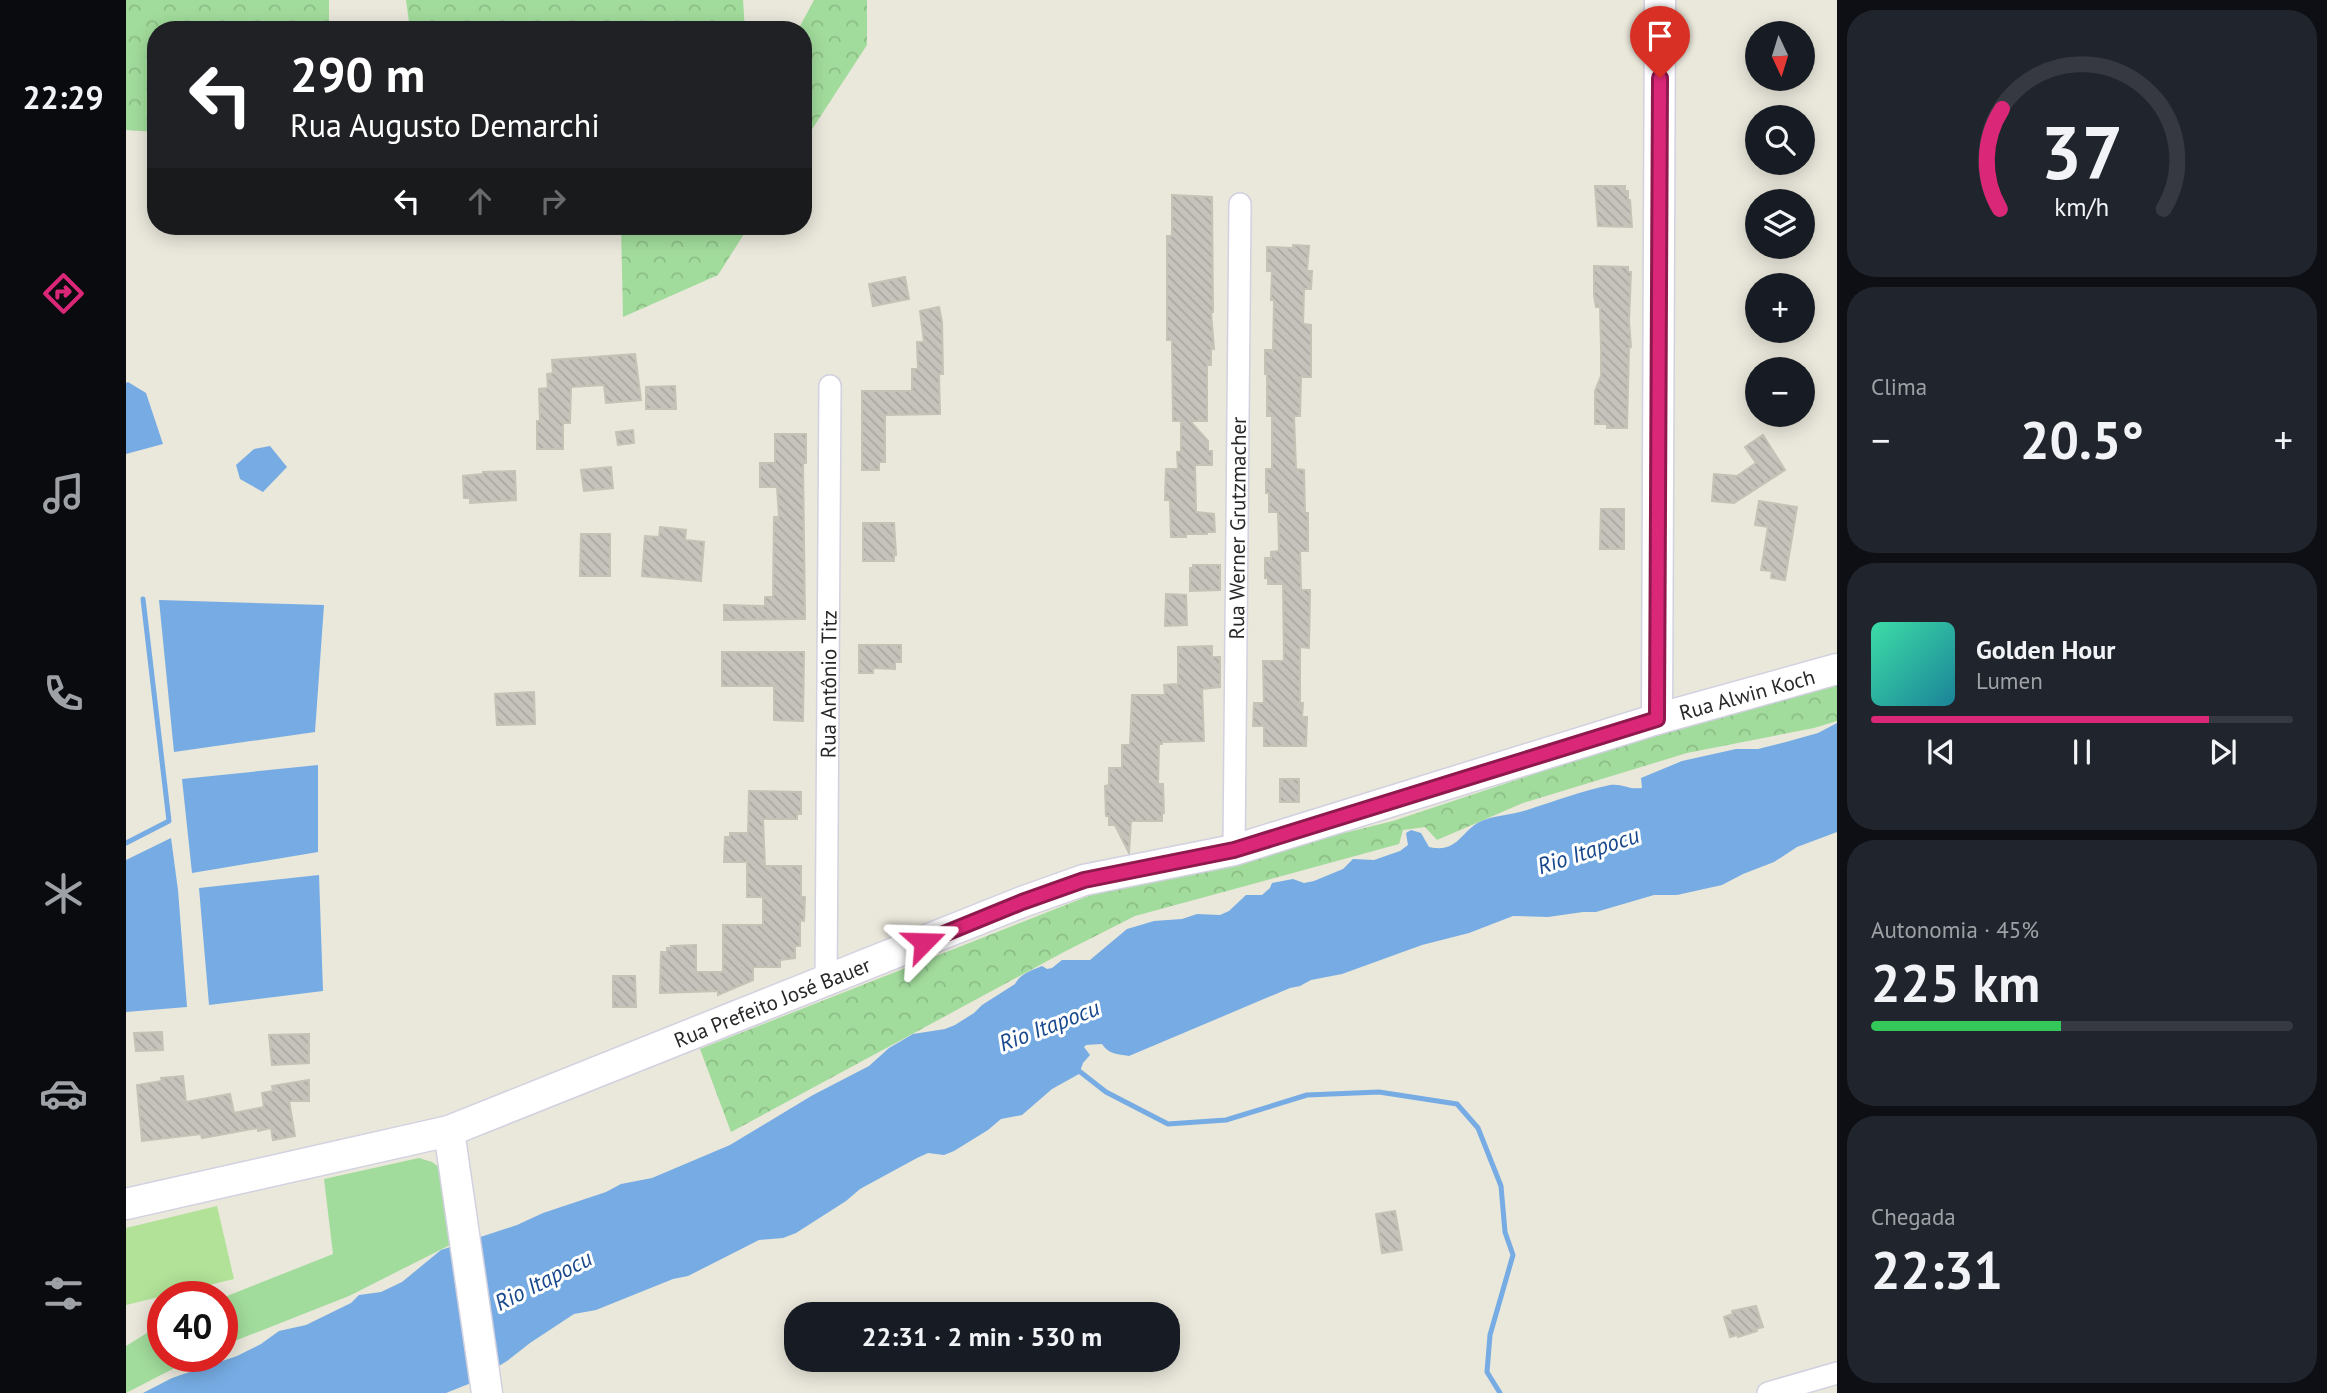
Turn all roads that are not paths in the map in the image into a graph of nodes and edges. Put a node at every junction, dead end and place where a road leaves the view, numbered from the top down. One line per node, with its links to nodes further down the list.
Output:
1 (1660, 0): 5 (street)
2 (1240, 204): 6 (street, Rua Werner Grutzmacher)
3 (830, 386): 7 (street, Rua Antônio Titz)
4 (1837, 669): 5 (street, Rua Alwin Koch)
5 (1657, 719): 6 (street, Rua Prefeito José Bauer)
6 (1234, 850): 7 (street, Rua Prefeito José Bauer)
7 (826, 982): 8 (street, Rua Prefeito José Bauer)
8 (449, 1131): 9 (street, Rua Prefeito José Bauer); 12 (street)
9 (126, 1204)
10 (1837, 1373): 11 (street)
11 (1796, 1389): 13 (street)
12 (487, 1393)
13 (1768, 1393)

